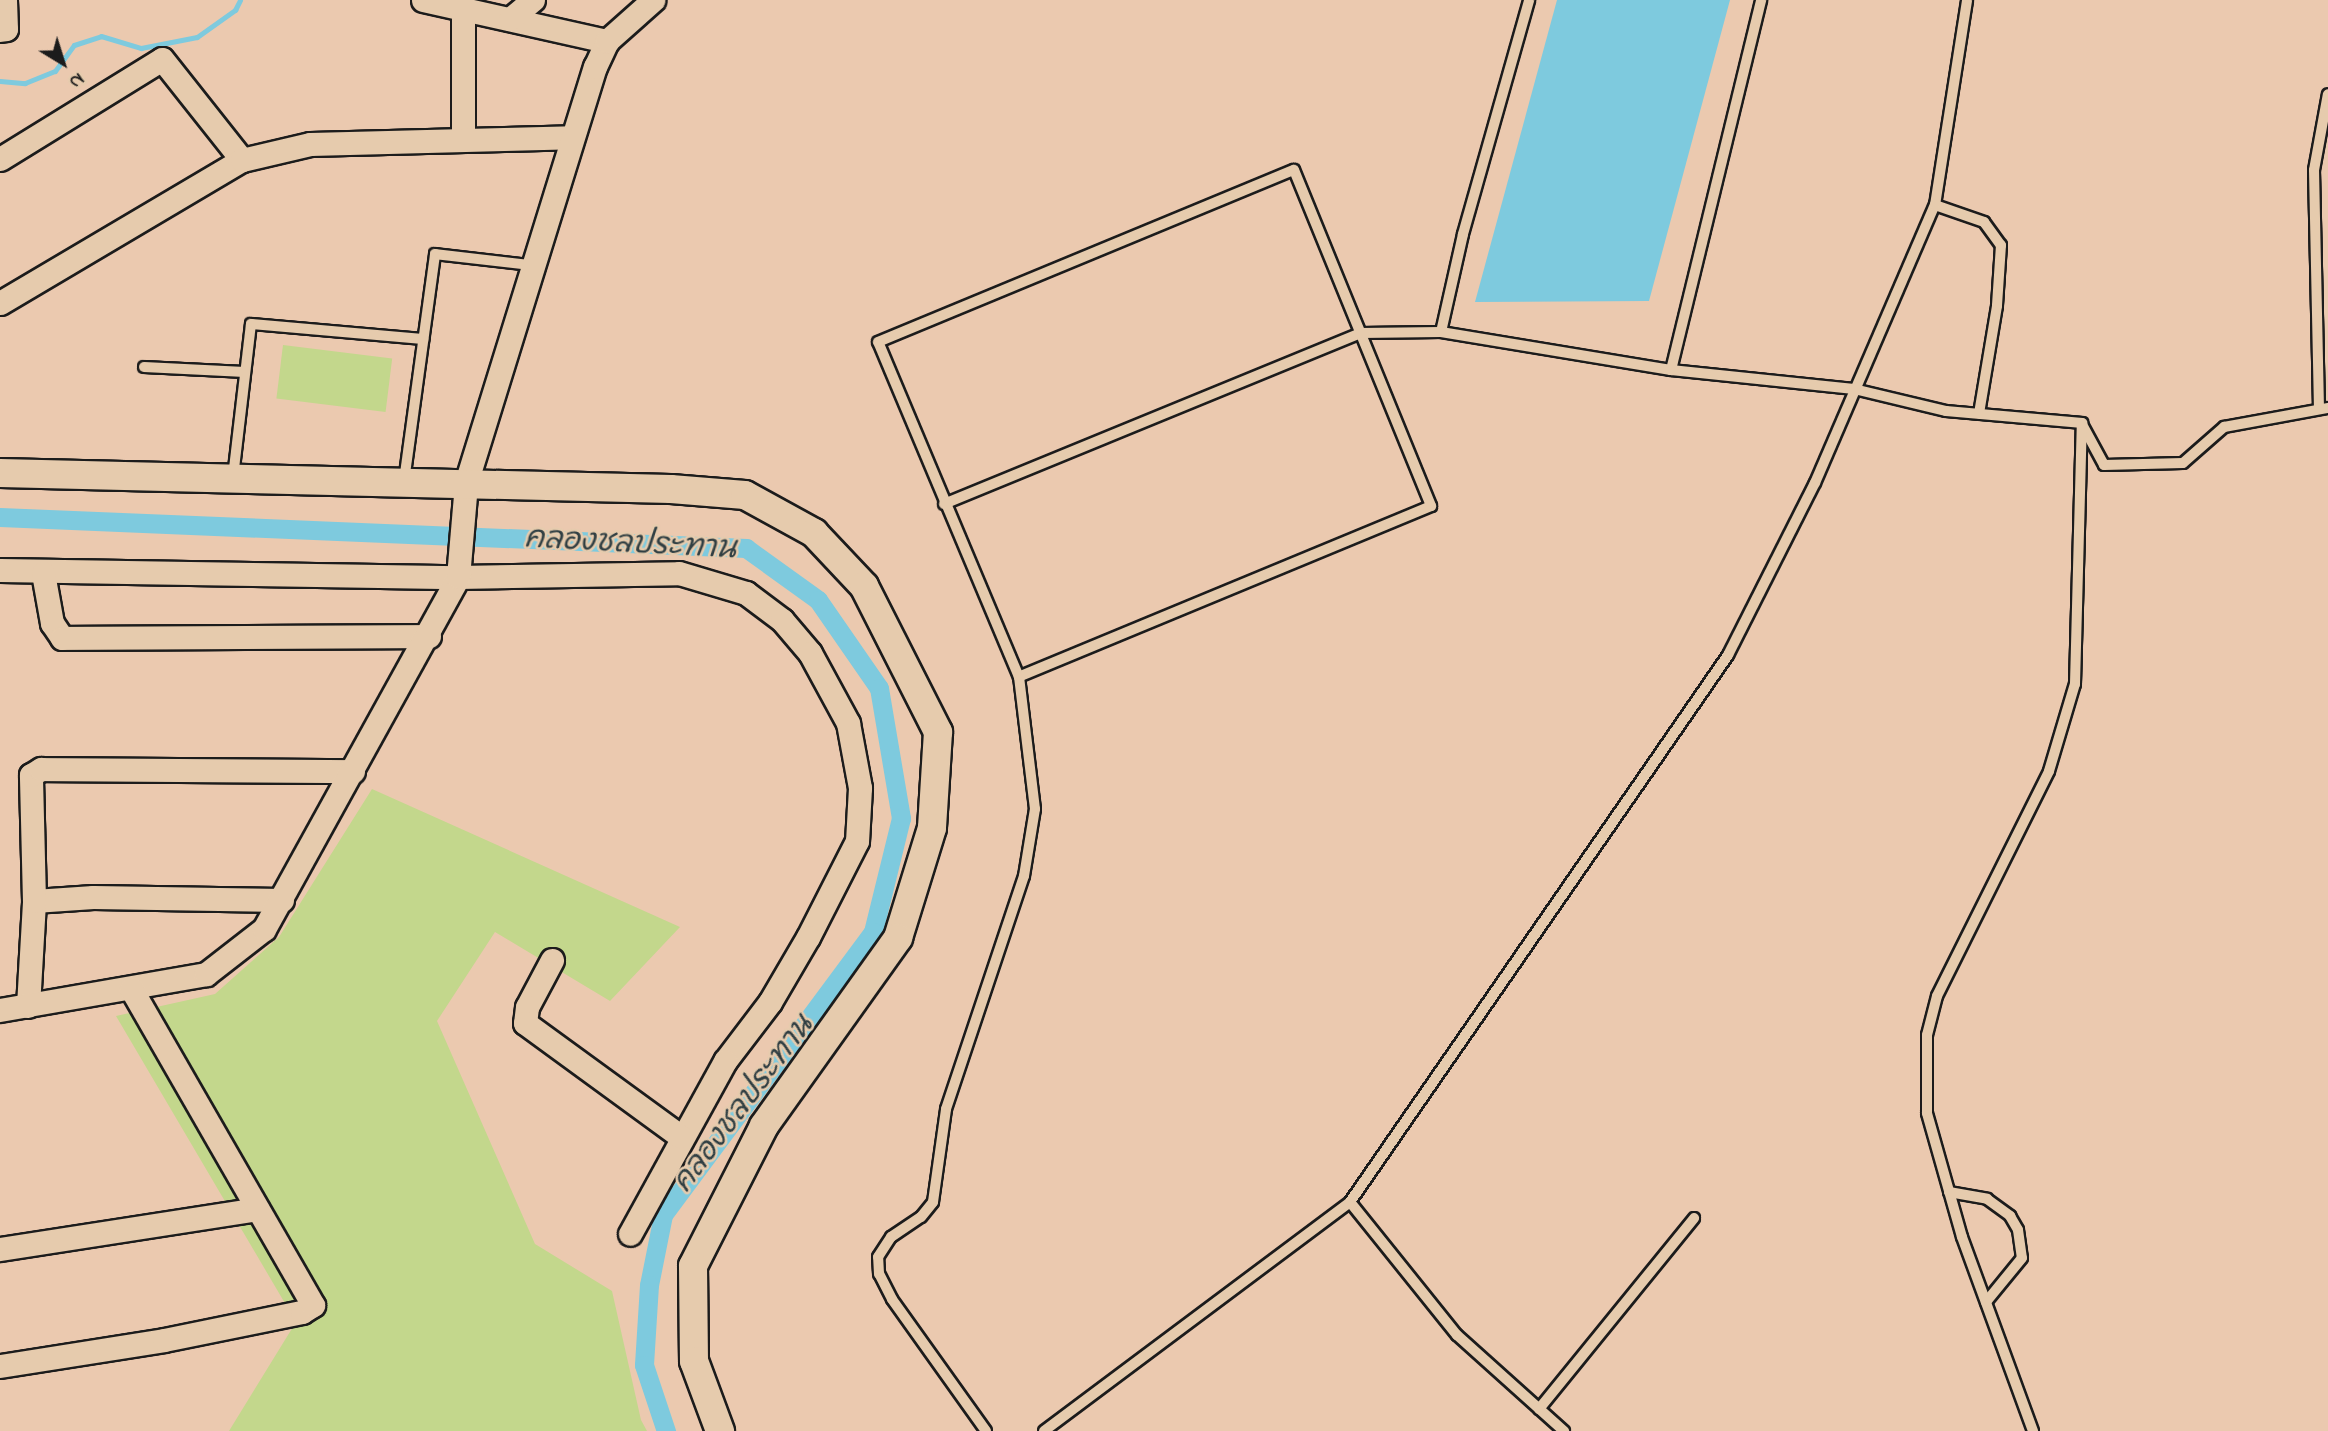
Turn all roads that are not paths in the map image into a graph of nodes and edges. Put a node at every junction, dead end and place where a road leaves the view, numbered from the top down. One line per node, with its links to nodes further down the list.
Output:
1 (5, 0): 10 (street)
2 (423, 0): 8 (street)
3 (533, 0): 9 (street)
4 (653, 0): 11 (street)
5 (1529, 0): 20 (lane)
6 (1761, 0): 24 (lane)
7 (1967, 0): 17 (lane)
8 (463, 9): 9 (street); 14 (street)
9 (510, 19): 11 (street)
10 (0, 30)
11 (607, 41): 13 (street)
12 (2328, 94): 27 (lane)
13 (572, 137): 14 (street); 18 (street)
14 (463, 139): 16 (street)
15 (0, 159): 16 (street)
16 (242, 160): 19 (street)
17 (1936, 205): 26 (lane); 28 (lane)
18 (530, 265): 22 (lane); 33 (street)
19 (0, 303)
20 (1441, 332): 21 (lane); 24 (lane)
21 (1361, 333): 34 (lane); 34 (lane); 39 (lane)
22 (423, 339): 25 (lane); 32 (lane)
23 (144, 367): 25 (lane)
24 (1671, 370): 26 (lane)
25 (245, 372): 31 (lane)
26 (1854, 389): 28 (lane); 49 (lane)
27 (2324, 408): 29 (lane)
28 (1979, 414): 29 (lane)
29 (2082, 423): 48 (lane)
30 (0, 472): 31 (street)
31 (233, 478): 32 (street)
32 (404, 481): 33 (street)
33 (466, 484): 37 (street); 57 (street)
34 (944, 504): 39 (lane)
35 (0, 570): 36 (street)
36 (43, 573): 37 (street); 38 (street)
37 (458, 577): 38 (street); 47 (street)
38 (429, 636): 40 (street)
39 (1019, 677): 58 (lane)
40 (353, 771): 41 (street); 42 (street)
41 (282, 900): 42 (street); 44 (street)
42 (34, 901): 45 (street)
43 (552, 960): 47 (street)
44 (131, 989): 45 (street); 50 (street)
45 (28, 1006): 46 (street)
46 (0, 1010)
47 (680, 1136): 52 (street)
48 (1949, 1192): 54 (lane); 54 (lane)
49 (1350, 1202): 56 (lane); 59 (lane)
50 (257, 1209): 53 (street); 55 (street)
51 (1694, 1218): 56 (lane)
52 (629, 1234)
53 (0, 1249)
54 (1986, 1302): 61 (lane)
55 (0, 1366)
56 (1539, 1409): 60 (lane)
57 (720, 1431)
58 (986, 1431)
59 (1044, 1431)
60 (1564, 1431)
61 (2033, 1431)

